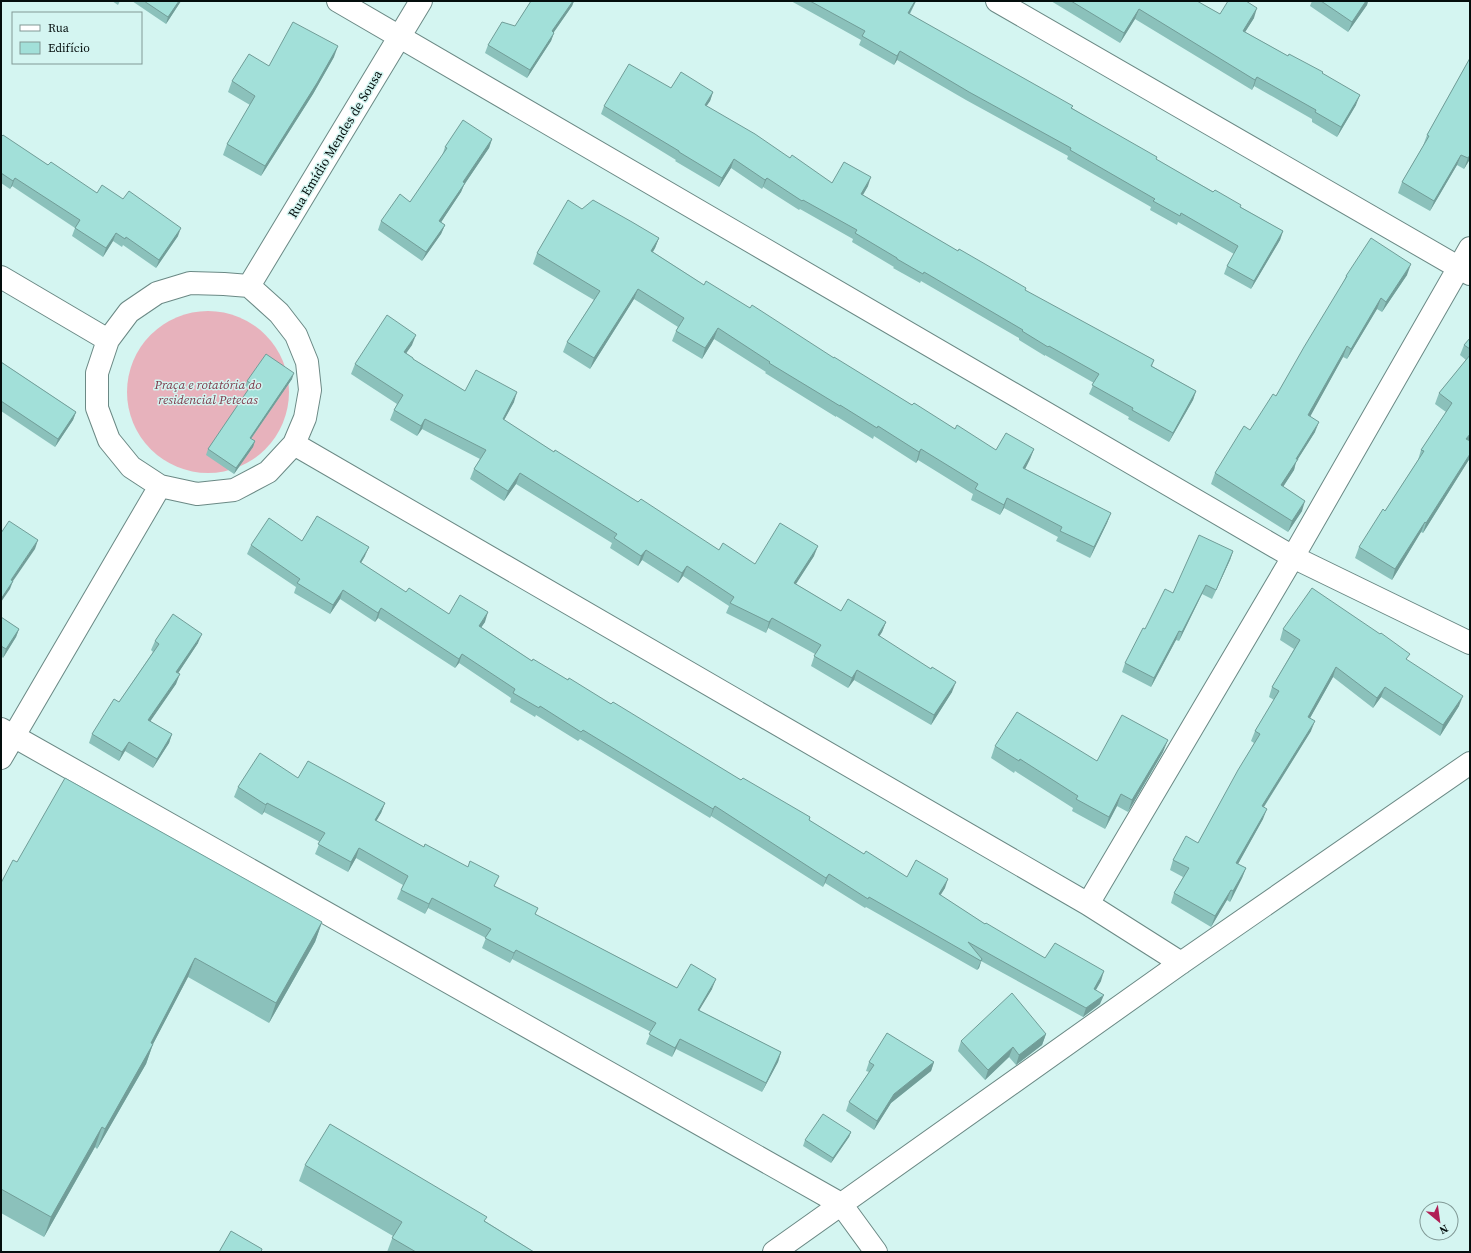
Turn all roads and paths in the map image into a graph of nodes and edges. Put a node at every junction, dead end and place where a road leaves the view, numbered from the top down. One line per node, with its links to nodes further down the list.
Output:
1 (338, 1): 4 (street)
2 (421, 1): 4 (street, Rua Emídio Mendes de Sousa)
3 (997, 1): 6 (street)
4 (400, 36): 8 (street, Rua Emídio Mendes de Sousa); 12 (street)
5 (1470, 248): 6 (street)
6 (1464, 271): 12 (street)
7 (1, 277): 9 (street)
8 (249, 286): 9 (street); 10 (street)
9 (108, 340): 11 (street)
10 (294, 444): 11 (street); 17 (street)
11 (160, 486): 14 (street)
12 (1293, 557): 13 (street); 17 (street)
13 (1470, 643)
14 (8, 733): 15 (street); 19 (street)
15 (1, 758)
16 (1470, 763): 18 (street)
17 (1088, 904): 18 (street)
18 (1181, 963): 19 (street)
19 (841, 1204): 20 (street); 21 (street)
20 (774, 1252)
21 (876, 1252)

